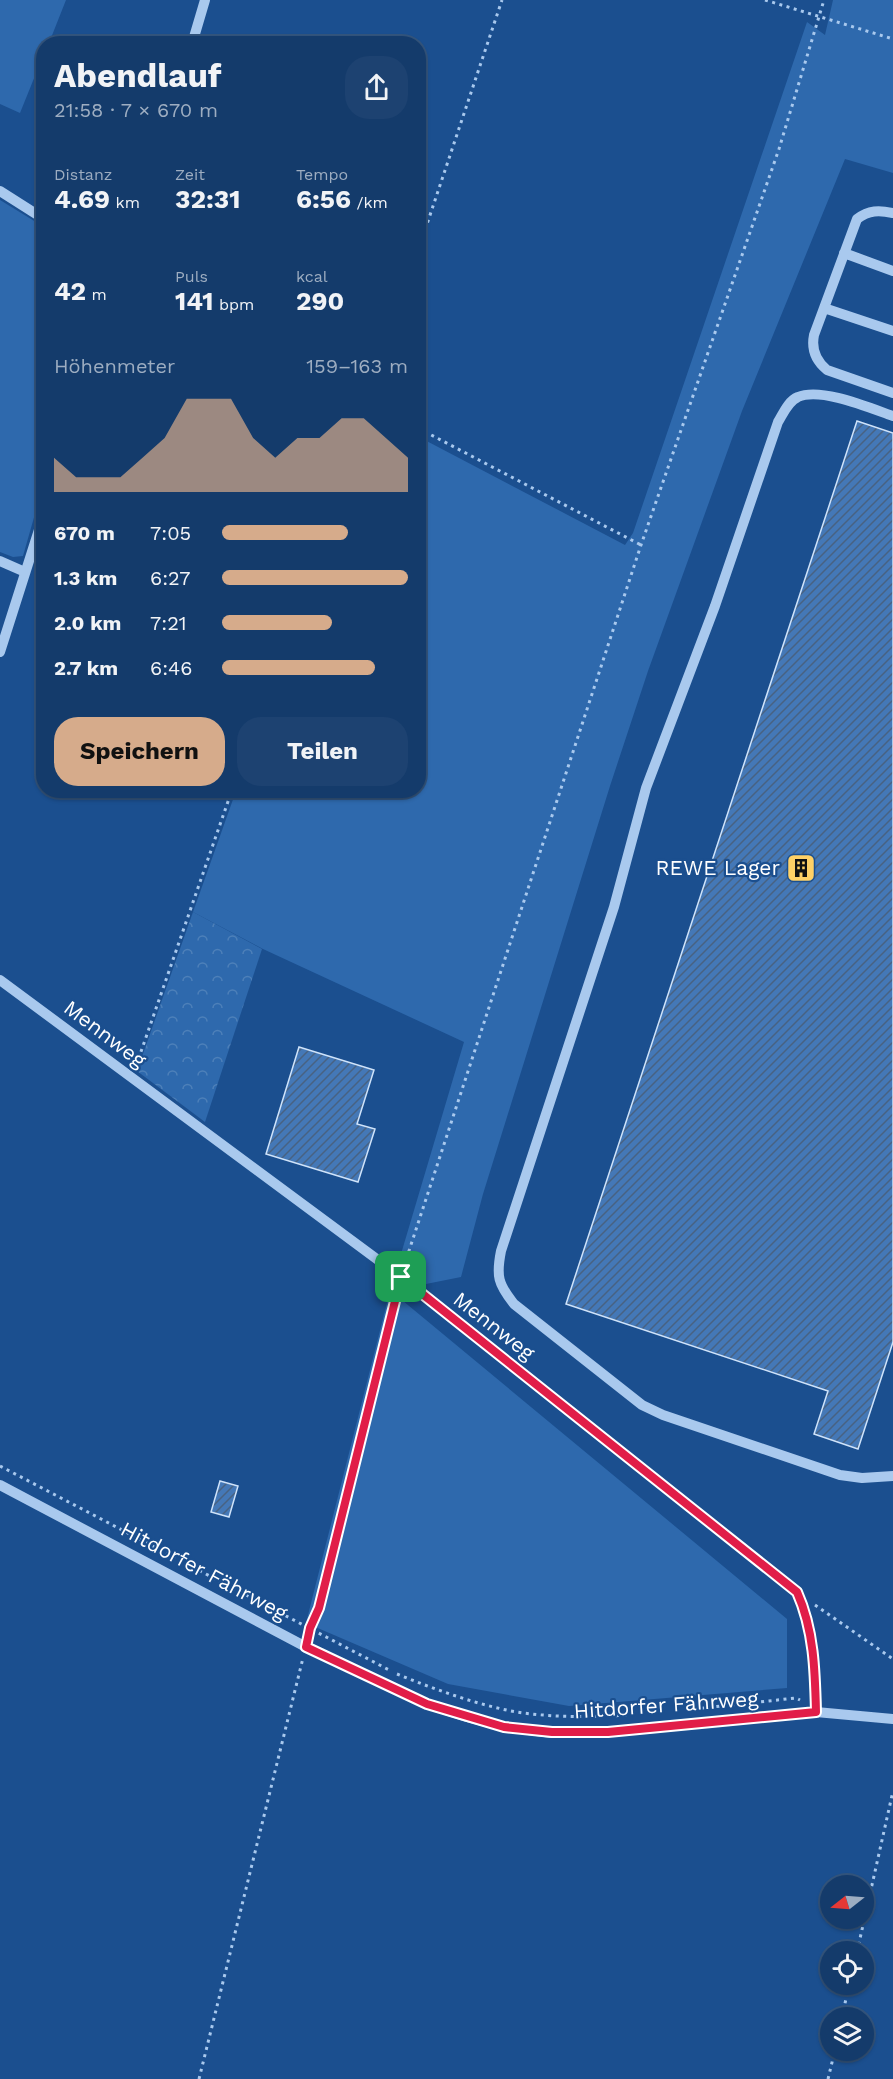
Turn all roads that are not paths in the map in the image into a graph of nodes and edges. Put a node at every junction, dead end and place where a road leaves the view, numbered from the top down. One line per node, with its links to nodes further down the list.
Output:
1 (205, 0): 2 (street)
2 (194, 36)
3 (0, 192): 5 (street)
4 (893, 213): 6 (street)
5 (36, 214)
6 (844, 253): 7 (street); 8 (street)
7 (893, 270)
8 (824, 308): 9 (street); 10 (street)
9 (891, 331)
10 (893, 393)
11 (893, 416): 17 (street)
12 (36, 538): 14 (street)
13 (0, 561): 14 (street)
14 (25, 572): 15 (street)
15 (0, 652)
16 (0, 980): 19 (street, Mennweg)
17 (893, 1476)
18 (0, 1485): 19 (street, Hitdorfer Fährweg)
19 (816, 1712): 20 (street)
20 (893, 1719)

